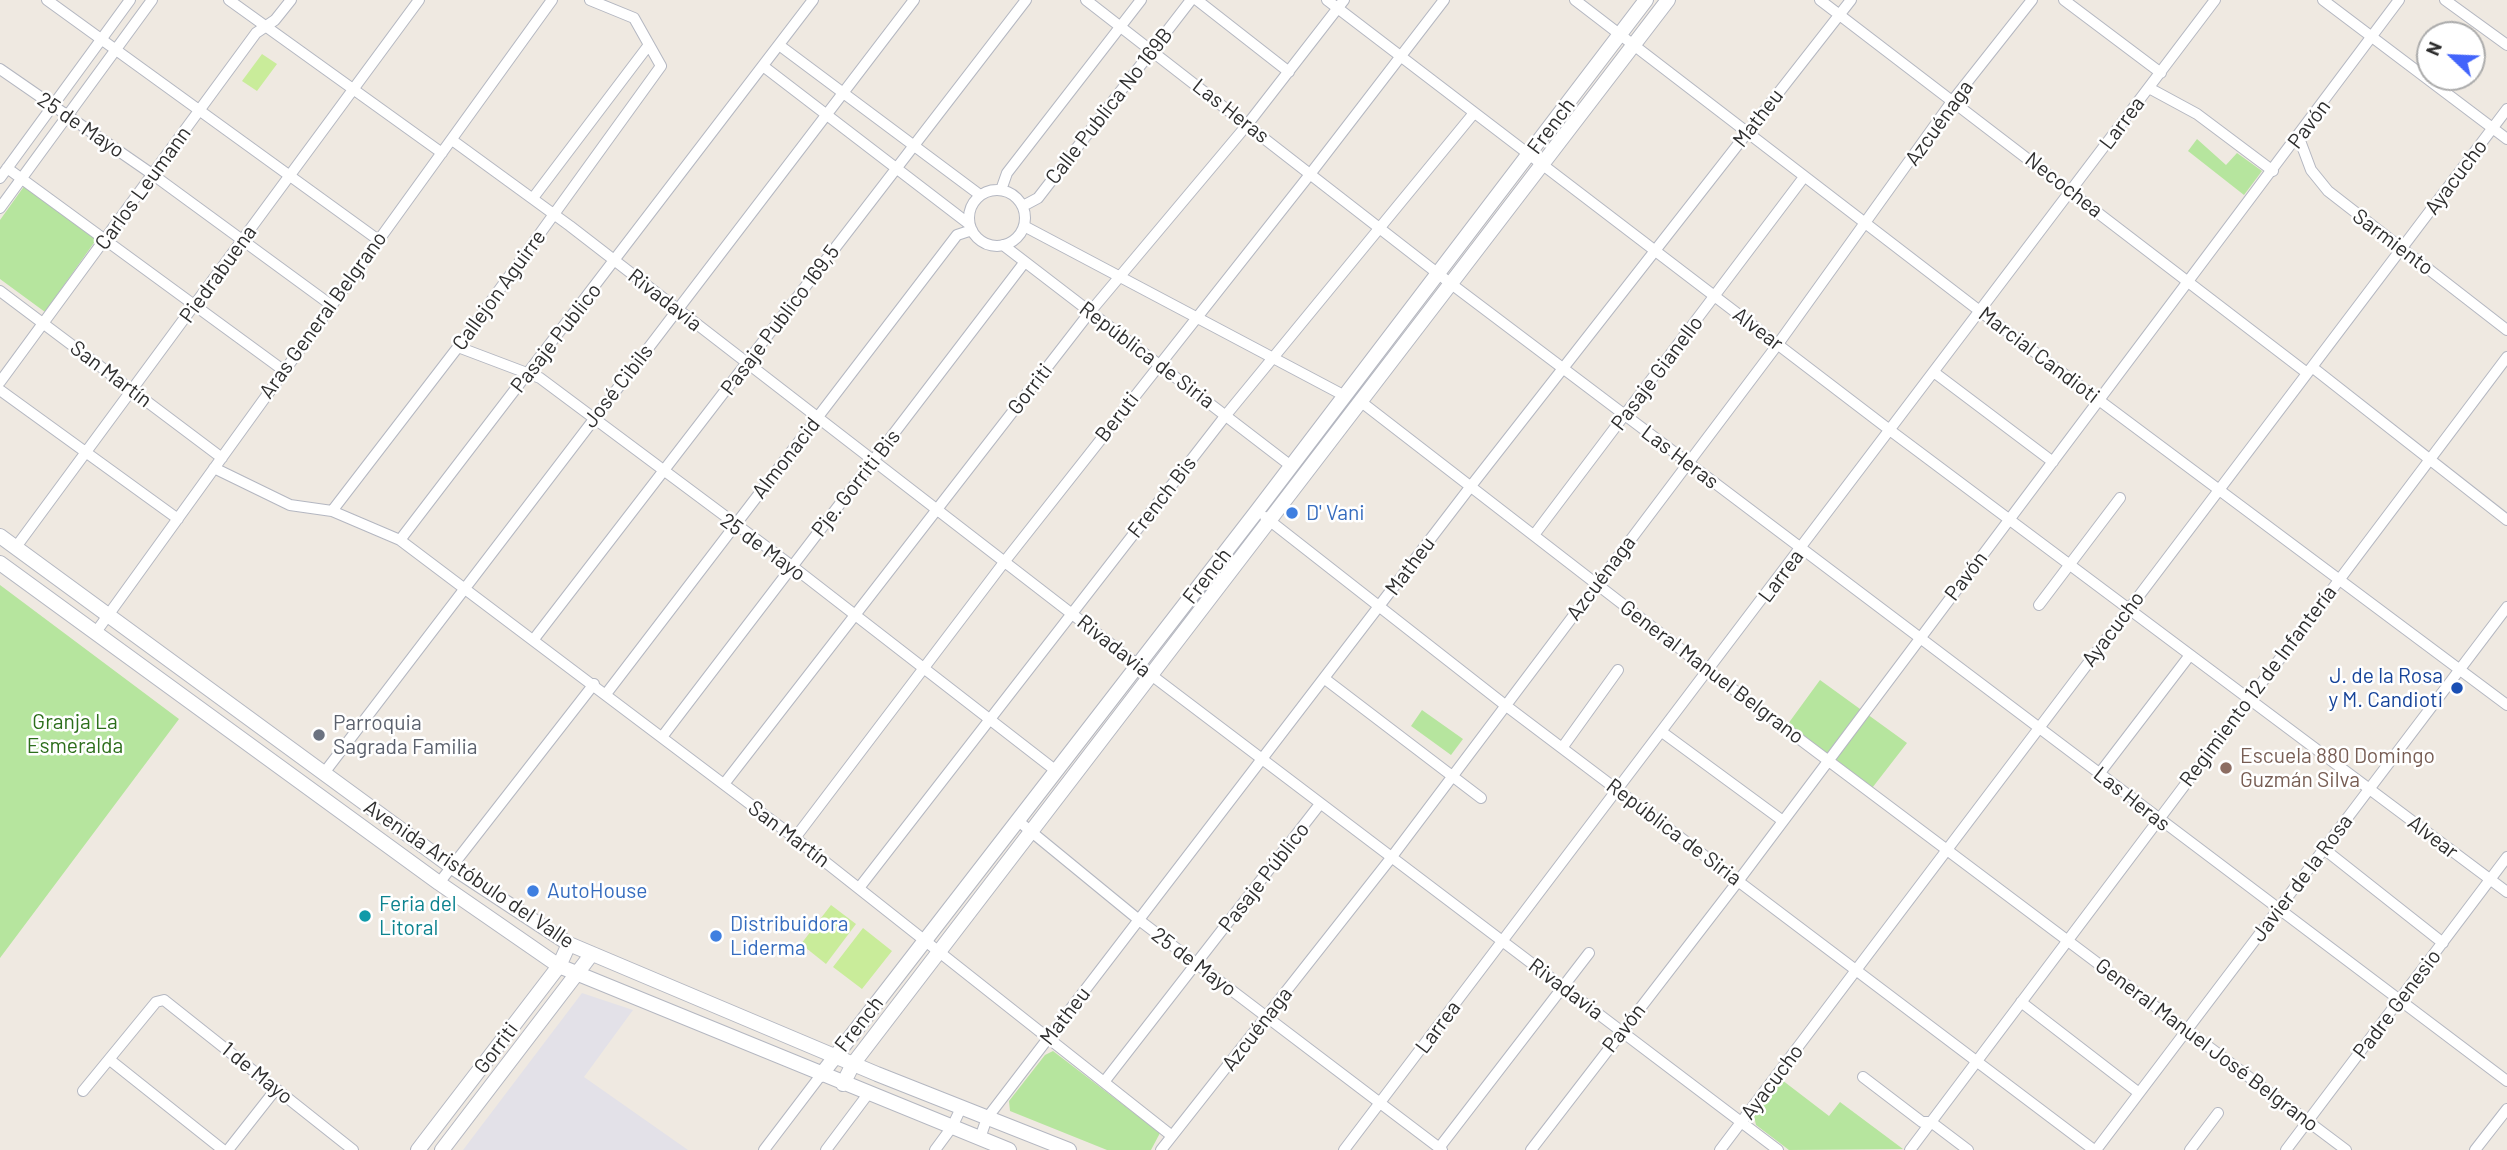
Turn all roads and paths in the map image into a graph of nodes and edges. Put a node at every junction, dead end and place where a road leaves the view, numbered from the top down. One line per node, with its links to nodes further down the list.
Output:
1 (47, 0): 35 (street)
2 (130, 0): 35 (street)
3 (152, 0): 40 (street)
4 (229, 0): 31 (street)
5 (290, 0): 31 (street, Carlos Leumann)
6 (419, 0): 47 (street, Piedrabuena)
7 (552, 0): 62 (street, Aras General Belgrano)
8 (590, 0): 39 (street)
9 (813, 0): 37 (street, Pasaje Publico)
10 (914, 0): 49 (street, José Cibils)
11 (1026, 0): 63 (street, Pasaje Publico 169,5)
12 (1086, 0): 32 (street, Las Heras)
13 (1141, 0): 32 (street)
14 (1191, 0): 41 (street, Calle Publica No 169B)
15 (1197, 0): 45 (street)
16 (1327, 0): 29 (street, Alvear)
17 (1444, 0): 42 (street, Beruti)
18 (1576, 0): 33 (street, Marcial Candioti)
19 (1646, 0): 33 (main road, French)
20 (1668, 0): 36 (main road, French)
21 (1820, 0): 30 (street, Necochea)
22 (1852, 0): 30 (street, Matheu)
23 (2032, 0): 50 (street, Azcuénaga)
24 (2064, 0): 46 (street)
25 (2215, 0): 46 (street, Larrea)
26 (2323, 0): 34 (street)
27 (2399, 0): 34 (street, Pavón)
28 (2445, 0): 38 (street)
29 (1340, 4): 42 (street, Alvear); 45 (street, Gorriti)
30 (1840, 15): 50 (street, Necochea); 59 (street, Matheu)
31 (266, 26): 47 (street); 52 (street, Carlos Leumann)
32 (1121, 26): 41 (street, Las Heras); 75 (street)
33 (1621, 33): 36 (street, Marcial Candioti); 65 (main road, French)
34 (2372, 37): 58 (street); 60 (street, Pavón)
35 (101, 39): 40 (street); 51 (street)
36 (1634, 43): 59 (street, Marcial Candioti); 66 (main road, French)
37 (779, 45): 43 (street, Pasaje Publico); 49 (street)
38 (2507, 45)
39 (648, 47): 78 (street, Callejon Aguirre); 81 (street, Callejon Aguirre)
40 (116, 49): 52 (street); 56 (street)
41 (1153, 51): 57 (street, Las Heras); 79 (street, Calle Publica No 169B)
42 (1400, 57): 54 (street, Alvear); 70 (street, Beruti)
43 (763, 66): 55 (street); 92 (street, Pasaje Publico)
44 (0, 69): 51 (street, 25 de Mayo)
45 (1289, 72): 57 (street, Gorriti)
46 (2161, 73): 48 (street, Larrea)
47 (354, 88): 64 (street); 72 (street, Piedrabuena)
48 (2149, 88): 68 (street); 76 (street, Larrea)
49 (842, 93): 55 (street, José Cibils); 63 (street)
50 (1954, 100): 76 (street, Necochea); 82 (street, Azcuénaga)
51 (52, 106): 56 (street, 25 de Mayo); 69 (street)
52 (200, 109): 71 (street, Carlos Leumann); 72 (street)
53 (2507, 109): 58 (street, Ayacucho)
54 (1474, 113): 65 (street, Alvear); 85 (street, French Bis)
55 (826, 114): 67 (street); 102 (street, José Cibils)
56 (67, 115): 71 (street, 25 de Mayo); 74 (street)
57 (1247, 125): 70 (street, Las Heras); 95 (street, Gorriti)
58 (2493, 128): 61 (street); 90 (street, Ayacucho)
59 (1747, 133): 73 (street, Marcial Candioti); 91 (street, Matheu)
60 (2299, 138): 68 (street, Pavón); 90 (street, Sarmiento)
61 (2507, 139)
62 (453, 140): 64 (street, Aras General Belgrano); 78 (street, Rivadavia)
63 (913, 147): 67 (street, Pasaje Publico 169,5); 77 (street)
64 (442, 153): 87 (street, Aras General Belgrano)
65 (1529, 154): 66 (street, Alvear); 94 (main road, French)
66 (1542, 163): 91 (street, Alvear); 97 (main road, French)
67 (896, 169): 84 (street); 112 (street, Pasaje Publico 169,5)
68 (2273, 170): 96 (street, Pavón)
69 (3, 173): 74 (street)
70 (1311, 173): 85 (street, Las Heras); 105 (street, Beruti)
71 (152, 174): 86 (street, Carlos Leumann); 88 (street, 25 de Mayo)
72 (290, 176): 87 (street); 88 (street, Piedrabuena)
73 (1804, 177): 82 (street, Marcial Candioti); 99 (street, Pasaje Gianello)
74 (21, 179): 80 (street); 86 (street)
75 (1001, 190): 77 (street); 79 (street)
76 (2071, 191): 96 (street, Necochea); 104 (street, Larrea)
77 (980, 195): 84 (street)
78 (533, 198): 81 (street, Rivadavia)
79 (1023, 206): 83 (street)
80 (0, 208)
81 (555, 215): 92 (street, Rivadavia); 109 (street, Callejon Aguirre)
82 (1867, 224): 104 (street, Marcial Candioti); 108 (street, Azcuénaga)
83 (1024, 226): 89 (street); 95 (street, República de Siria)
84 (971, 227): 89 (street); 127 (street, Almonacid)
85 (1382, 228): 94 (street, Las Heras); 111 (street, French Bis)
86 (107, 239): 100 (street); 106 (street, Carlos Leumann)
87 (377, 239): 101 (street, Aras General Belgrano)
88 (243, 241): 100 (street, Piedrabuena); 101 (street, 25 de Mayo)
89 (1003, 245): 93 (street, República de Siria)
90 (2402, 248): 107 (street, Sarmiento); 116 (street, Ayacucho)
91 (1655, 251): 99 (street, Alvear); 114 (street, Matheu)
92 (615, 261): 102 (street, Rivadavia); 118 (street, Pasaje Publico)
93 (1024, 263): 103 (street, República de Siria); 132 (street, Pje. Gorriti Bis)
94 (1438, 273): 97 (street, Las Heras); 122 (main road, French)
95 (1119, 277): 103 (street, Gorriti); 105 (street, República de Siria)
96 (2187, 281): 116 (street, Necochea); 123 (street, Pavón)
97 (1450, 283): 114 (street, Las Heras); 124 (main road, French)
98 (0, 291): 106 (street, San Martín)
99 (1714, 296): 108 (street, Alvear); 126 (street, Pasaje Gianello)
100 (196, 305): 115 (street); 121 (street, Piedrabuena)
101 (331, 305): 115 (street, Aras General Belgrano)
102 (677, 310): 112 (street, Rivadavia); 128 (street, José Cibils)
103 (1090, 312): 113 (street, República de Siria); 142 (street, Gorriti)
104 (1981, 312): 117 (street, Larrea); 123 (street, Marcial Candioti)
105 (1195, 317): 111 (street, República de Siria); 113 (street, Beruti)
106 (43, 324): 119 (street, Carlos Leumann); 121 (street, San Martín)
107 (2507, 330)
108 (1778, 344): 129 (street, Alvear); 135 (street, Azcuénaga)
109 (457, 347): 118 (street, 25 de Mayo); 143 (street, Callejon Aguirre)
110 (2507, 357): 134 (street, Regimiento 12 de Infantería)
111 (1275, 358): 122 (street, República de Siria); 125 (street, French Bis)
112 (747, 363): 127 (street, Rivadavia); 138 (street, Pasaje Publico 169,5)
113 (1158, 364): 125 (street, República de Siria); 154 (street, Beruti)
114 (1563, 367): 126 (street, Las Heras); 139 (street, Matheu)
115 (283, 370): 131 (street, Aras General Belgrano)
116 (2309, 370): 134 (street, Necochea); 140 (street, Ayacucho)
117 (1935, 373): 129 (street, Larrea); 133 (street)
118 (528, 374): 128 (street, 25 de Mayo); 151 (street, Pasaje Publico)
119 (0, 382)
120 (0, 390): 130 (street)
121 (132, 390): 130 (street, Piedrabuena); 131 (street, San Martín)
122 (1345, 396): 136 (main road, French)
123 (2098, 399): 133 (street, Pavón); 140 (street, Marcial Candioti)
124 (1360, 401): 139 (street, General Manuel Belgrano); 144 (main road, French)
125 (1226, 415): 136 (street, República de Siria); 165 (street, French Bis)
126 (1626, 416): 135 (street, Las Heras); 149 (street, Pasaje Gianello)
127 (818, 417): 132 (street, Rivadavia); 148 (street, Almonacid)
128 (594, 418): 138 (street, 25 de Mayo); 160 (street, José Cibils)
129 (1891, 431): 146 (street, Alvear); 153 (street, Larrea)
130 (85, 451): 145 (street); 152 (street, Piedrabuena)
131 (222, 458): 137 (street, Aras General Belgrano)
132 (875, 459): 142 (street, Rivadavia); 157 (street, Pje. Gorriti Bis)
133 (2053, 461): 146 (street, Pavón)
134 (2429, 462): 147 (street, Necochea); 158 (street, Regimiento 12 de Infantería)
135 (1688, 463): 153 (street, Las Heras); 159 (street, Azcuénaga)
136 (1292, 466): 144 (main road, French)
137 (214, 468): 143 (street, San Martín); 145 (street, Aras General Belgrano)
138 (663, 472): 148 (street, 25 de Mayo); 170 (street, Pasaje Publico 169,5)
139 (1471, 486): 149 (street, General Manuel Belgrano); 162 (street, Matheu)
140 (2219, 490): 158 (street, Marcial Candioti); 164 (street, Ayacucho)
141 (2120, 498): 156 (street)
142 (937, 508): 154 (street, Rivadavia); 167 (street, Gorriti)
143 (332, 510): 151 (street, San Martín)
144 (1263, 516): 162 (street, República de Siria); 172 (main road, French); 177 (main road, French)
145 (178, 519): 166 (street, Aras General Belgrano)
146 (2010, 519): 156 (street, Alvear); 169 (street, Pavón)
147 (2507, 520)
148 (733, 525): 157 (street, 25 de Mayo); 180 (street, Almonacid)
149 (1534, 535): 159 (street, General Manuel Belgrano)
150 (0, 536): 152 (main road, Avenida Aristóbulo del Valle)
151 (400, 540): 160 (street, San Martín)
152 (16, 547): 166 (main road, Avenida Aristóbulo del Valle)
153 (1802, 549): 169 (street, Las Heras); 176 (street, Larrea)
154 (1005, 561): 165 (street, Rivadavia); 173 (street, Beruti)
155 (0, 563): 168 (main road, Avenida Aristóbulo del Valle)
156 (2070, 564): 161 (street); 164 (street, Alvear)
157 (792, 566): 167 (street, 25 de Mayo); 187 (street, Pje. Gorriti Bis)
158 (2338, 580): 175 (street, Marcial Candioti); 181 (street, Regimiento 12 de Infantería)
159 (1597, 584): 176 (street, General Manuel Belgrano); 182 (street, Azcuénaga)
160 (465, 586): 170 (street, San Martín); 192 (street, José Cibils)
161 (2039, 605)
162 (1380, 607): 178 (street, Matheu); 182 (street, República de Siria)
163 (2507, 607): 175 (street, Javier de la Rosa)
164 (2129, 608): 171 (street, Alvear); 185 (street, Ayacucho)
165 (1072, 613): 172 (street, Rivadavia); 184 (street, French Bis)
166 (109, 615): 168 (street, Aras General Belgrano); 192 (main road, Avenida Aristóbulo del Valle)
167 (854, 616): 173 (street, 25 de Mayo); 195 (street, Gorriti)
168 (96, 632): 212 (main road, Avenida Aristóbulo del Valle)
169 (1919, 637): 185 (street, Las Heras); 190 (street, Pavón)
170 (534, 639): 179 (street, San Martín)
171 (2190, 655): 181 (street, Alvear); 193 (street)
172 (1138, 665): 177 (street, Rivadavia); 191 (main road, French)
173 (924, 669): 184 (street, 25 de Mayo); 204 (street, Beruti)
174 (1618, 670): 188 (street)
175 (2459, 670): 183 (street, Marcial Candioti); 196 (street, Javier de la Rosa)
176 (1709, 671): 186 (street, Larrea); 190 (street, General Manuel Belgrano)
177 (1151, 674): 189 (street, Rivadavia); 203 (main road, French)
178 (1325, 679): 189 (street, Matheu); 194 (street)
179 (594, 684): 180 (street, San Martín); 209 (street)
180 (606, 694): 187 (street, San Martín)
181 (2248, 699): 196 (street, Alvear); 200 (street, Regimiento 12 de Infantería)
182 (1505, 705): 188 (street, República de Siria); 194 (street, Azcuénaga)
183 (2507, 705)
184 (990, 719): 191 (street, 25 de Mayo); 213 (street, French Bis)
185 (2039, 728): 193 (street, Las Heras); 206 (street, Ayacucho)
186 (1662, 732): 197 (street, Larrea); 202 (street)
187 (662, 737): 195 (street, San Martín)
188 (1562, 748): 197 (street, República de Siria)
189 (1263, 759): 199 (street, Rivadavia); 216 (street, Matheu)
190 (1828, 760): 202 (street, Pavón); 206 (street, General Manuel Belgrano)
191 (1055, 770): 201 (main road, French)
192 (324, 773): 209 (main road, Avenida Aristóbulo del Valle)
193 (2099, 774): 200 (street, Las Heras)
194 (1451, 776): 198 (street); 208 (street, Azcuénaga)
195 (724, 784): 204 (street, San Martín)
196 (2369, 789): 205 (street, Javier de la Rosa); 210 (street, Alvear)
197 (1618, 790): 211 (street, República de Siria); 219 (street, Larrea)
198 (1481, 798)
199 (1320, 804): 208 (street, Rivadavia); 225 (street, Pasaje Público)
200 (2157, 819): 215 (street, Las Heras); 217 (street, Regimiento 12 de Infantería)
201 (1017, 820): 203 (street, 25 de Mayo); 218 (main road, French)
202 (1783, 821): 211 (street, Pavón)
203 (1031, 831): 216 (street, 25 de Mayo); 222 (main road, French)
204 (795, 838): 213 (street, San Martín)
205 (2324, 849): 215 (street, Javier de la Rosa); 220 (street)
206 (1947, 851): 217 (street, General Manuel Belgrano); 227 (street, Ayacucho)
207 (2507, 857): 210 (street, Padre Genesio)
208 (1391, 858): 219 (street, Rivadavia); 232 (street, Azcuénaga)
209 (452, 867): 212 (street); 221 (main road, Avenida Aristóbulo del Valle)
210 (2490, 879): 214 (street, Alvear); 220 (street, Padre Genesio)
211 (1739, 880): 227 (street, República de Siria); 234 (street, Pavón)
212 (439, 883): 226 (main road, Avenida Aristóbulo del Valle)
213 (859, 888): 218 (street, San Martín)
214 (2507, 892)
215 (2278, 909): 230 (street, Las Heras); 233 (street, Javier de la Rosa)
216 (1139, 920): 225 (street, 25 de Mayo); 235 (street, Matheu)
217 (2068, 939): 231 (street, Regimiento 12 de Infantería); 233 (street, General Manuel José Belgrano)
218 (925, 941): 222 (street, San Martín); 236 (main road, French)
219 (1503, 942): 229 (street, Rivadavia); 249 (street, Larrea)
220 (2443, 943): 230 (street, Padre Genesio)
221 (569, 944): 224 (main road, Avenida Aristóbulo del Valle); 226 (main road, Gorriti)
222 (939, 952): 235 (street, San Martín); 239 (main road, French)
223 (1589, 953): 229 (street)
224 (591, 955): 228 (main road, Gorriti); 236 (main road, Avenida Aristóbulo del Valle)
225 (1196, 964): 232 (street, 25 de Mayo); 242 (street, Pasaje Público)
226 (559, 966): 228 (main road, Avenida Aristóbulo del Valle); 263 (main road, Gorriti)
227 (1857, 970): 238 (street, República de Siria); 255 (street, Ayacucho)
228 (578, 975): 240 (main road, Avenida Aristóbulo del Valle); 264 (main road, Gorriti)
229 (1564, 986): 234 (street, Rivadavia); 260 (street)
230 (2399, 1001): 243 (street, Las Heras); 254 (street, Padre Genesio)
231 (2021, 1002): 238 (street, Regimiento 12 de Infantería); 247 (street)
232 (1267, 1017): 249 (street, 25 de Mayo); 258 (street, Azcuénaga)
233 (2187, 1030): 247 (street, Javier de la Rosa); 254 (street, General Manuel José Belgrano)
234 (1622, 1031): 255 (street, Rivadavia); 272 (street, Pavón)
235 (1048, 1038): 242 (street, San Martín); 253 (street, Matheu)
236 (834, 1056): 239 (main road, Avenida Aristóbulo del Valle); 240 (main road, French)
237 (110, 1060): 245 (street, 1 de Mayo); 246 (street); 261 (street)
238 (1977, 1062): 256 (street, Regimiento 12 de Infantería); 277 (street, República de Siria)
239 (853, 1064): 244 (main road, French); 250 (main road, Avenida Aristóbulo del Valle)
240 (821, 1075): 244 (main road, Avenida Aristóbulo del Valle); 265 (street, French)
241 (1863, 1077): 256 (street)
242 (1104, 1082): 258 (street, San Martín)
243 (2507, 1082)
244 (843, 1084): 248 (main road, Avenida Aristóbulo del Valle)
245 (276, 1089): 261 (street); 262 (street, 1 de Mayo)
246 (83, 1091)
247 (2139, 1093): 277 (street, Javier de la Rosa)
248 (868, 1094): 257 (main road, Avenida Aristóbulo del Valle); 266 (street)
249 (1380, 1103): 260 (street, 25 de Mayo); 271 (street, Larrea)
250 (961, 1108): 253 (main road, Avenida Aristóbulo del Valle); 257 (street)
251 (2507, 1109): 281 (street)
252 (2218, 1114): 278 (street)
253 (986, 1118): 259 (street, Matheu); 269 (main road, Avenida Aristóbulo del Valle)
254 (2308, 1121): 279 (street, Padre Genesio); 280 (street, General Manuel José Belgrano)
255 (1742, 1122): 273 (street, Ayacucho); 274 (street, Rivadavia)
256 (1931, 1122): 275 (street, Regimiento 12 de Infantería); 276 (street)
257 (952, 1127): 259 (main road, Avenida Aristóbulo del Valle); 267 (street)
258 (1172, 1136): 270 (street, Azcuénaga)
259 (980, 1138): 268 (main road, Avenida Aristóbulo del Valle)
260 (1440, 1149)
261 (225, 1150)
262 (353, 1150)
263 (418, 1150)
264 (442, 1150)
265 (764, 1150)
266 (826, 1150)
267 (935, 1150)
268 (1009, 1150)
269 (1069, 1150)
270 (1161, 1150)
271 (1344, 1150)
272 (1531, 1150)
273 (1720, 1150)
274 (1778, 1150)
275 (1910, 1150)
276 (1968, 1150)
277 (2095, 1150)
278 (2190, 1150)
279 (2286, 1150)
280 (2346, 1150)
281 (2475, 1150)

